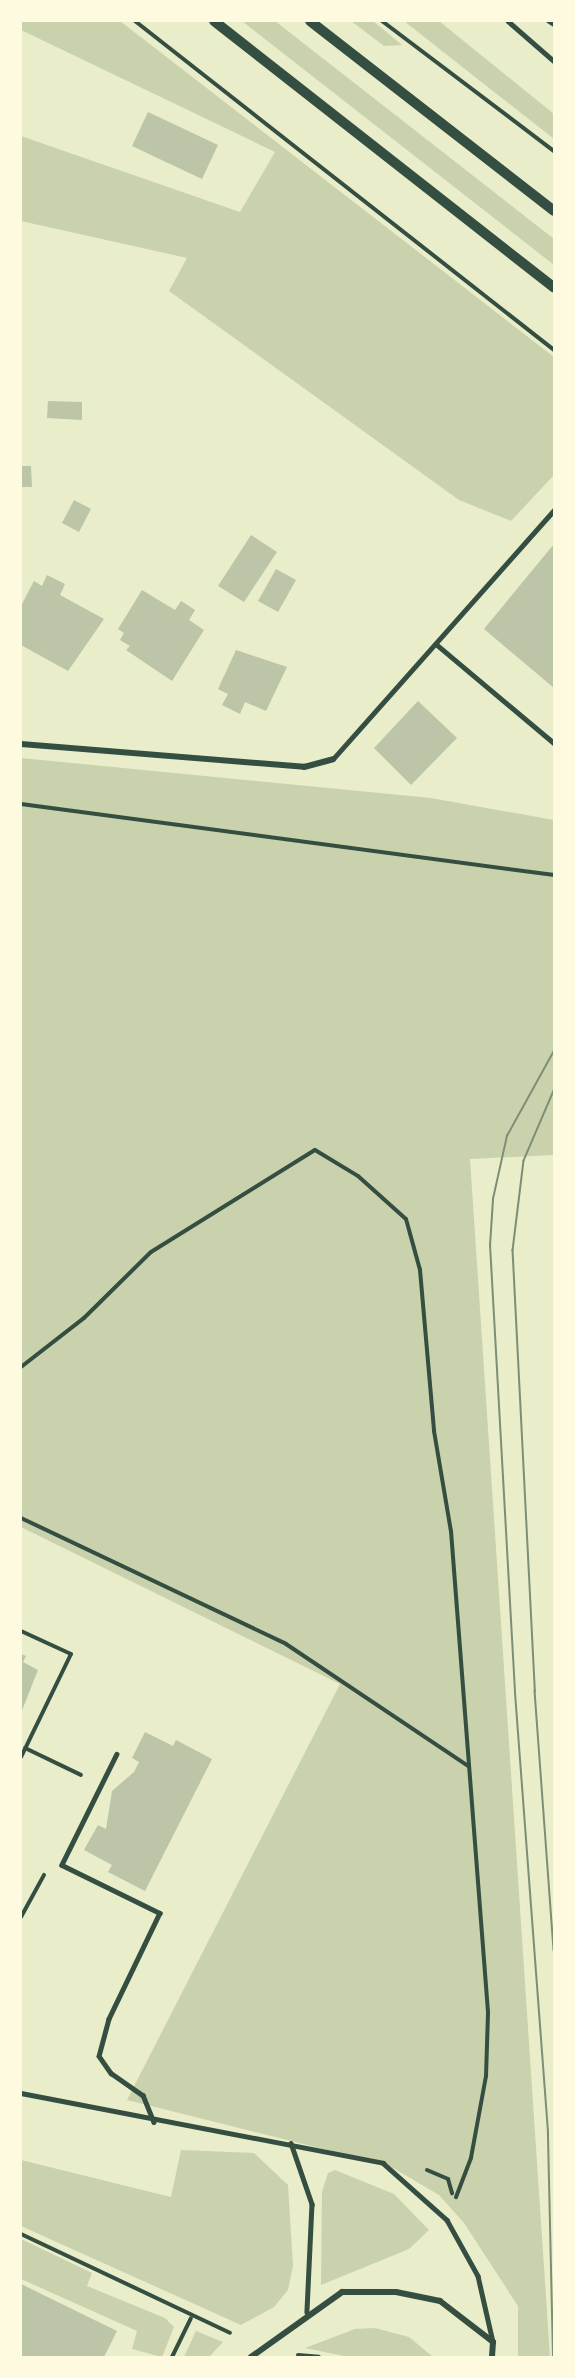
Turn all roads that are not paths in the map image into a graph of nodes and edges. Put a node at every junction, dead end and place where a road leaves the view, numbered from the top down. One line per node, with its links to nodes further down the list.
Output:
1 (214, 21): 6 (street)
2 (310, 21): 5 (street)
3 (508, 21): 4 (lane)
4 (554, 61)
5 (554, 210)
6 (554, 288)
7 (554, 510): 8 (lane)
8 (436, 644): 9 (lane); 11 (lane)
9 (554, 743)
10 (21, 744): 11 (street)
11 (333, 759)
12 (117, 1754): 14 (lane)
13 (21, 2093): 14 (lane)
14 (154, 2122): 15 (lane)
15 (291, 2143): 16 (lane); 17 (lane)
16 (307, 2312): 17 (street); 18 (street)
17 (493, 2342): 19 (street)
18 (251, 2357)
19 (492, 2357)

